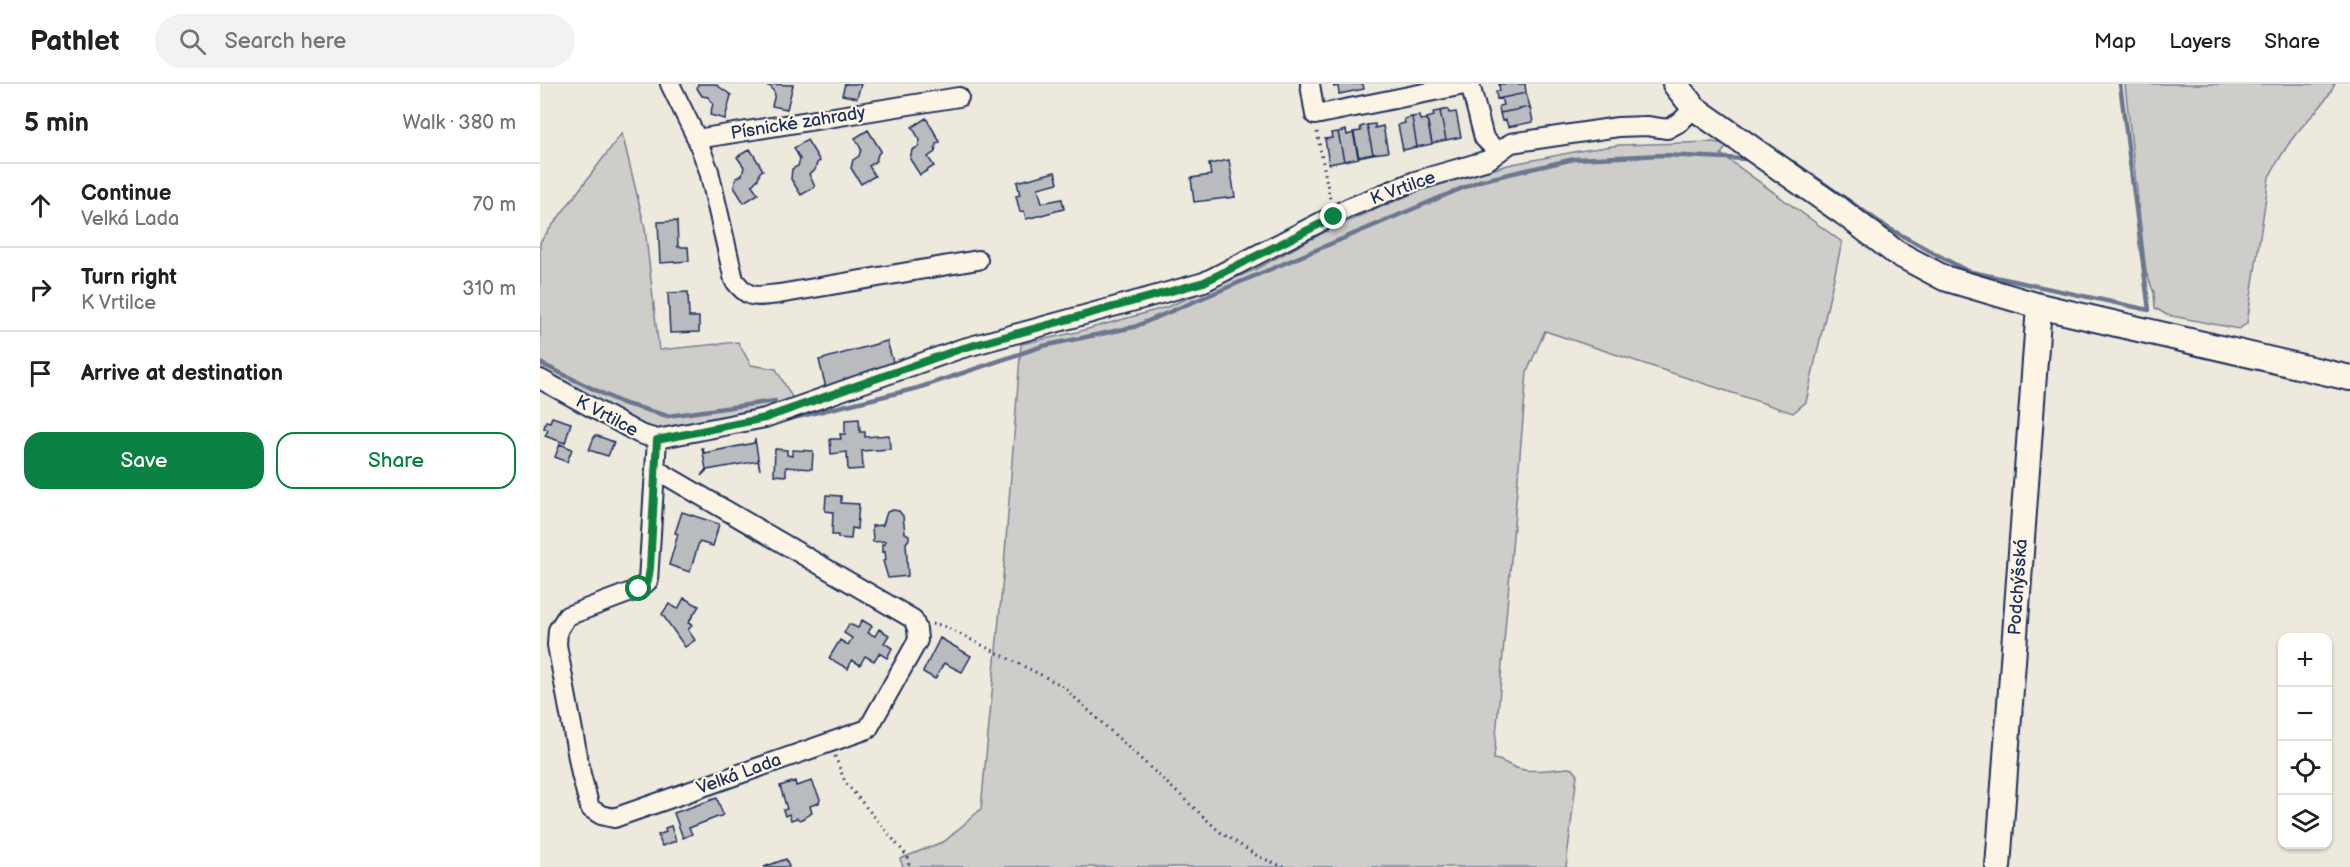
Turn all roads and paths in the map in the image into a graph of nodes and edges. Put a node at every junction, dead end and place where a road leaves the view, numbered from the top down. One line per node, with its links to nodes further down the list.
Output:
1 (670, 84): 8 (street)
2 (1310, 84): 7 (street)
3 (1469, 84): 7 (street); 9 (street)
4 (1675, 84): 6 (street)
5 (959, 97): 8 (street, Písnické zahrady)
6 (1694, 108): 9 (street, K Vrtilce); 12 (street)
7 (1315, 115): 10 (path)
8 (698, 139): 11 (street)
9 (1498, 152): 10 (street, K Vrtilce)
10 (1334, 217): 15 (street, K Vrtilce)
11 (978, 260)
12 (2039, 306): 13 (street); 21 (street, Podchýšská)
13 (2350, 378)
14 (540, 379): 15 (street, K Vrtilce)
15 (657, 440): 16 (street, Velká Lada)
16 (655, 469): 17 (street); 18 (street, Velká Lada)
17 (917, 629): 18 (street, Velká Lada); 20 (path)
18 (829, 742): 19 (path)
19 (909, 867)
20 (1284, 867)
21 (1998, 867)

